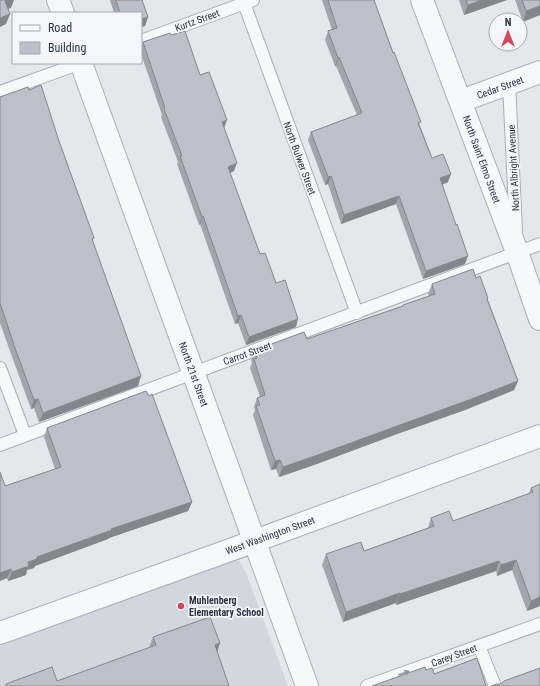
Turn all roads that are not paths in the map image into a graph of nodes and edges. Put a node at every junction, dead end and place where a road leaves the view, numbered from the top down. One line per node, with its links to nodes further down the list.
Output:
1 (58, 0): 4 (street)
2 (422, 0): 11 (street, North Saint Elmo Street)
3 (248, 2): 5 (lane, Kurtz Street); 14 (lane, North Bulwer Street)
4 (63, 12)
5 (142, 41)
6 (78, 64): 10 (lane)
7 (81, 64): 17 (street, North 21st Street)
8 (540, 72): 9 (street, Cedar Street)
9 (509, 84): 11 (street, Cedar Street); 13 (lane, North Albright Avenue)
10 (0, 92)
11 (461, 101): 13 (street, North Saint Elmo Street)
12 (540, 244): 13 (lane, Carrot Street)
13 (517, 252): 14 (lane, Carrot Street); 15 (street, North Saint Elmo Street)
14 (357, 313): 17 (lane, Carrot Street)
15 (540, 319)
16 (0, 368): 18 (lane)
17 (194, 372): 18 (lane, Carrot Street); 21 (street, North 21st Street)
18 (25, 436): 20 (lane, Carrot Street)
19 (540, 436): 21 (street, West Washington Street)
20 (0, 445)
21 (255, 541): 23 (street, West Washington Street); 25 (street, North 21st Street)
22 (540, 624): 24 (lane, Carey Street)
23 (0, 633)
24 (479, 646): 26 (lane, Carey Street, one-way to 24); 27 (lane)
25 (307, 686)
26 (367, 686)
27 (495, 686)

